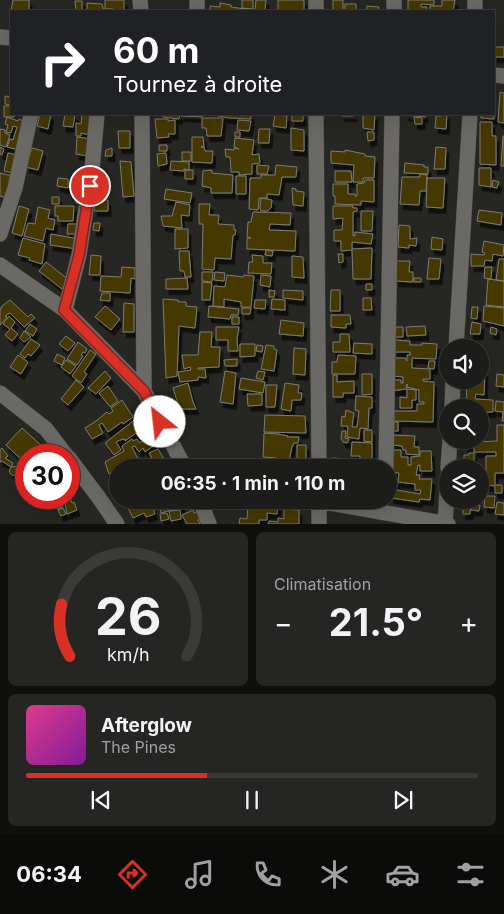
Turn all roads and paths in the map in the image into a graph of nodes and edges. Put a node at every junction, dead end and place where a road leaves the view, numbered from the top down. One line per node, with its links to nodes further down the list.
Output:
1 (31, 115): 7 (street)
2 (97, 115): 9 (street)
3 (142, 115): 11 (street)
4 (316, 115): 15 (street)
5 (392, 115): 16 (street)
6 (470, 115): 10 (street)
7 (0, 234)
8 (0, 265): 9 (street)
9 (64, 310): 11 (street)
10 (457, 339)
11 (144, 391): 14 (street)
12 (0, 392): 13 (street)
13 (59, 444)
14 (180, 459)
15 (319, 459)
16 (386, 459)
17 (80, 472): 23 (street)
18 (203, 509): 24 (street)
19 (318, 509): 25 (street)
20 (369, 509): 22 (street)
21 (447, 509): 26 (street)
22 (386, 512): 26 (street)
23 (117, 524)
24 (209, 524)
25 (319, 524)
26 (446, 524)

